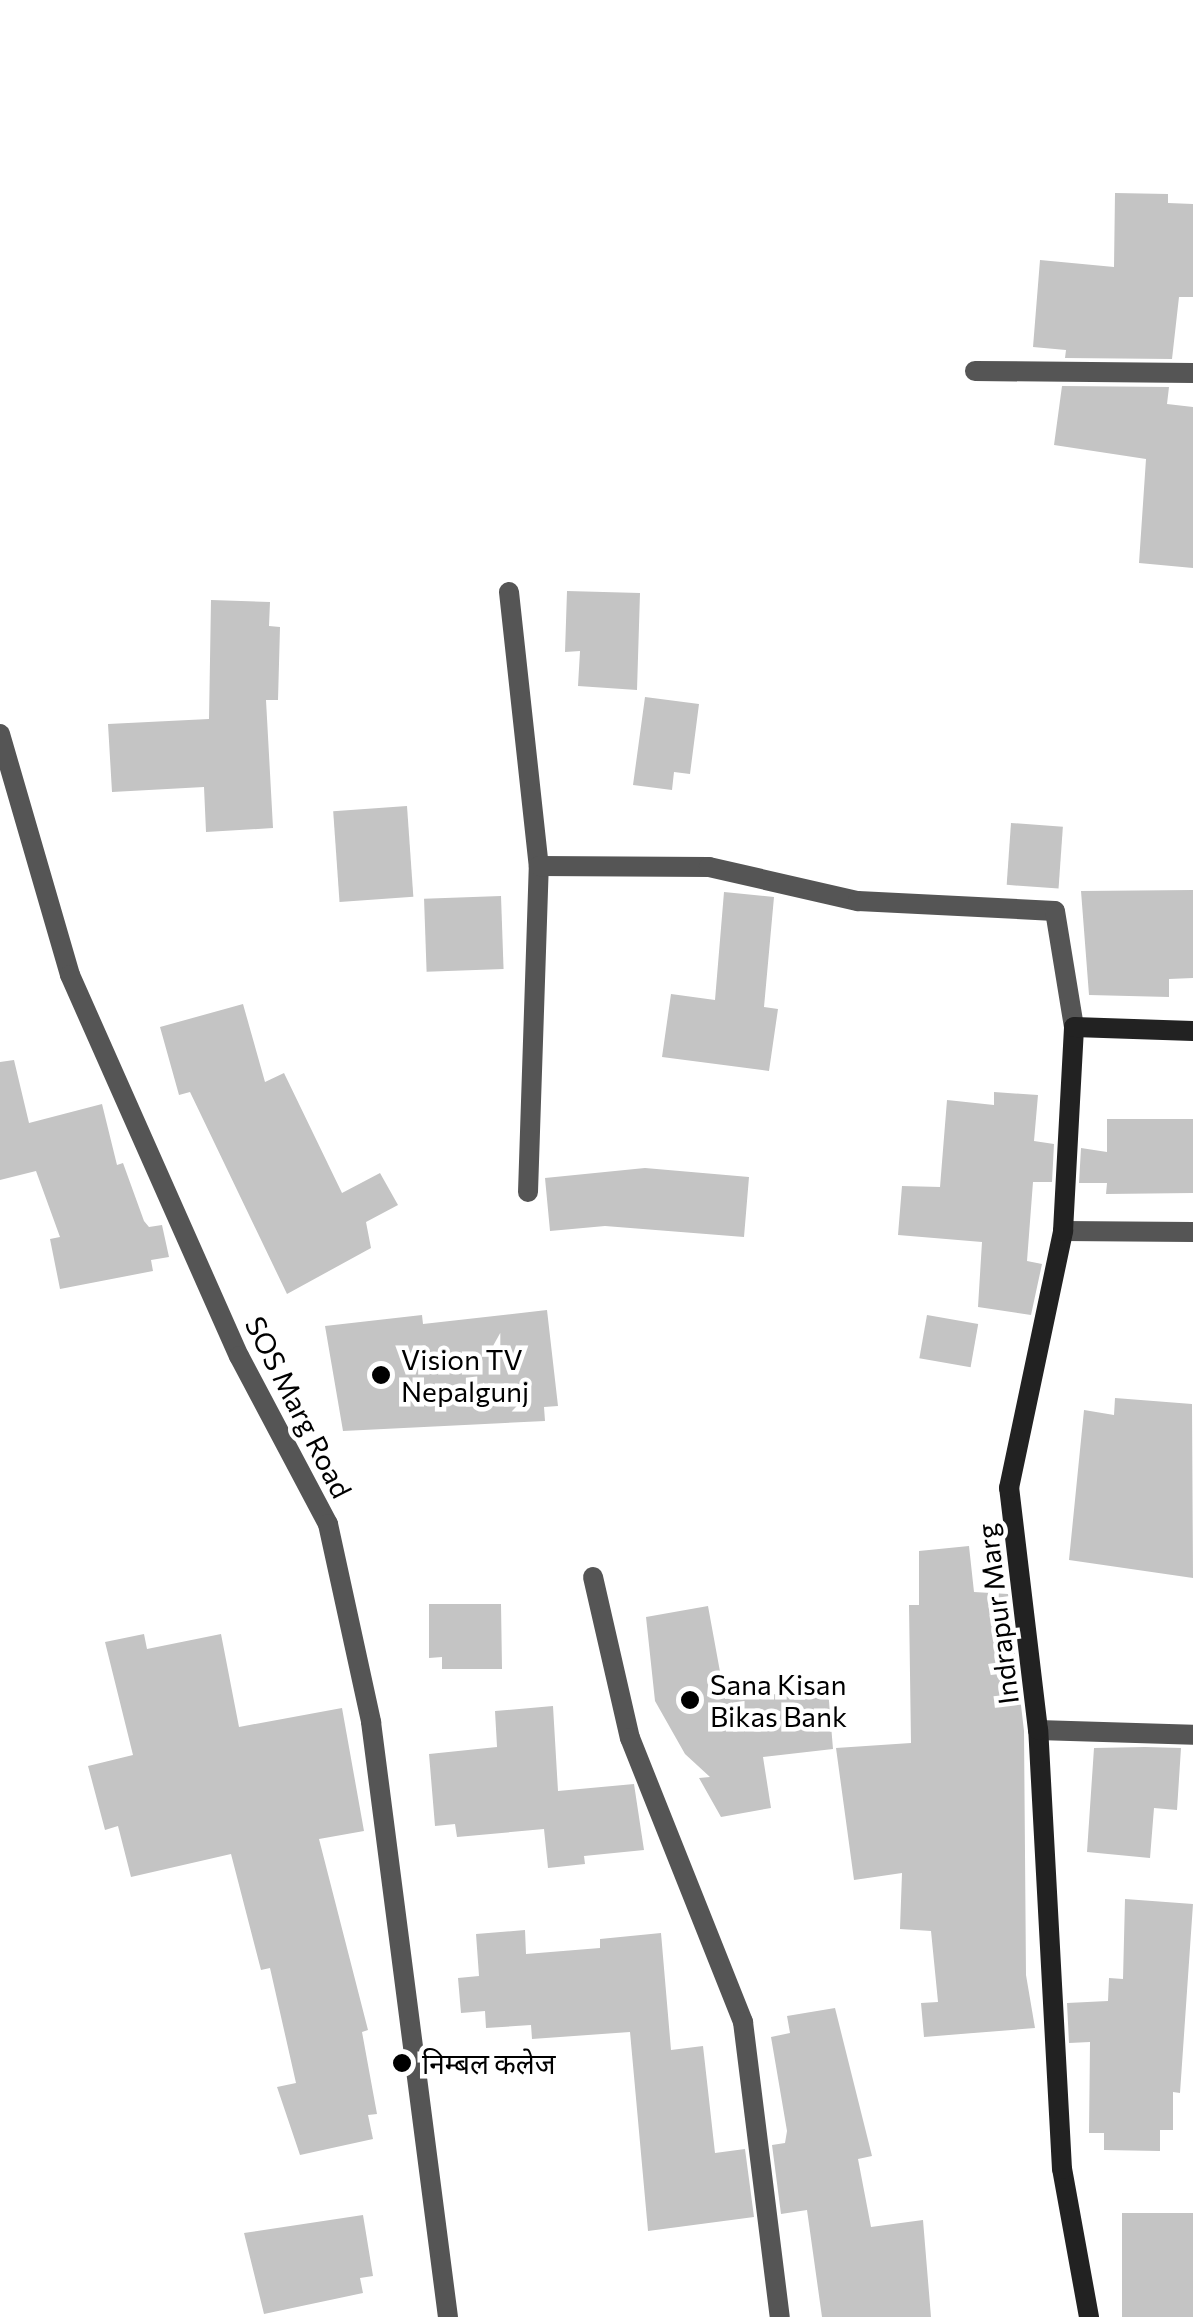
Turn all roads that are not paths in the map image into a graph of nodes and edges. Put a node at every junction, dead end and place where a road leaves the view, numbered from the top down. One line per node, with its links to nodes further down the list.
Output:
1 (975, 371): 2 (street)
2 (1193, 373)
3 (509, 592): 5 (street)
4 (0, 734): 14 (street, SOS Marg Road)
5 (539, 866): 6 (street); 8 (street)
6 (1074, 1027): 7 (street); 9 (street, Indrapur Marg)
7 (1193, 1031)
8 (528, 1192)
9 (1063, 1231): 10 (street); 12 (street, Indrapur Marg)
10 (1193, 1232)
11 (592, 1578): 15 (street)
12 (1038, 1730): 13 (street); 16 (street, Indrapur Marg)
13 (1193, 1735)
14 (448, 2317)
15 (780, 2317)
16 (1089, 2317)

